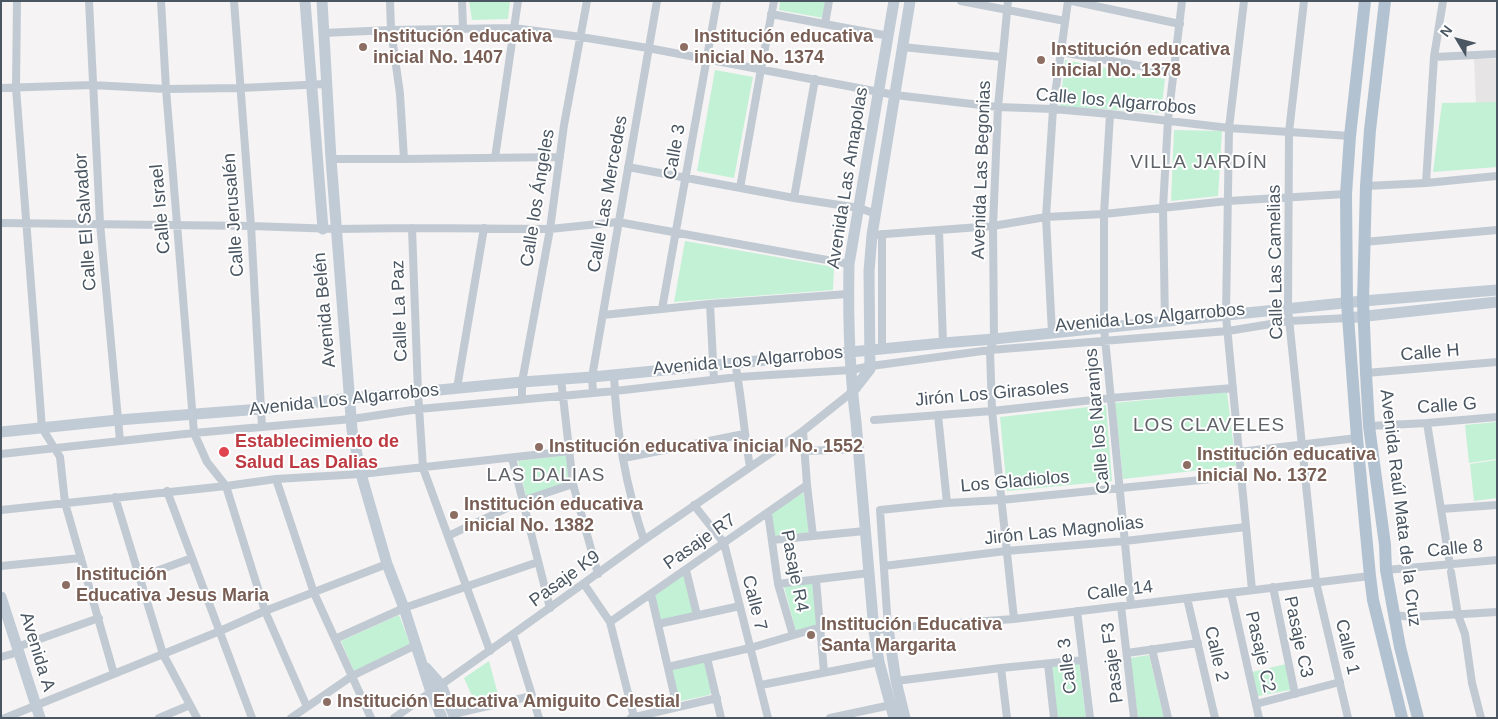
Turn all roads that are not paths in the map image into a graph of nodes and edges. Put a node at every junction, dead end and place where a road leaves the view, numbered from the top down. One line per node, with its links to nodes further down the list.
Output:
1 (17, 1): 51 (street)
2 (89, 1): 49 (street, Calle El Salvador)
3 (161, 1): 53 (street, Calle Israel)
4 (234, 1): 52 (street, Calle Jerusalén)
5 (305, 1): 48 (street, Avenida Belén)
6 (322, 1): 34 (street, Avenida Belén)
7 (390, 1): 33 (street)
8 (462, 1): 31 (street)
9 (518, 1): 32 (street)
10 (587, 1): 36 (street, Calle los Ángeles)
11 (657, 1): 37 (street, Calle Las Mercedes)
12 (717, 1): 43 (street, Calle 3)
13 (774, 1): 27 (street)
14 (829, 1): 29 (street)
15 (894, 1): 35 (street, Avenida Las Amapolas)
16 (910, 1): 38 (street, Avenida Las Amapolas)
17 (961, 1): 26 (street)
18 (1068, 1): 28 (street)
19 (1072, 1): 30 (street)
20 (1182, 1): 30 (street)
21 (1244, 1): 60 (street)
22 (1304, 1): 61 (street, Calle Las Camelias)
23 (1364, 1): 62 (main road, Avenida Raúl Mata de la Cruz)
24 (1385, 1): 71 (main road, Avenida Raúl Mata de la Cruz)
25 (1443, 1): 42 (street)
26 (1007, 5): 28 (street); 41 (street, Avenida Las Begonias)
27 (771, 14): 29 (street); 44 (street)
28 (1065, 21): 39 (street)
29 (824, 24): 35 (street)
30 (1180, 24): 45 (street)
31 (463, 28): 32 (street, Calle los Algarrobos); 33 (street, Calle los Algarrobos)
32 (514, 28): 36 (street, Calle los Algarrobos); 64 (street)
33 (391, 30): 34 (street, Calle los Algarrobos); 66 (street)
34 (323, 33): 47 (street, Avenida Belén)
35 (889, 36): 54 (street, Avenida Las Amapolas)
36 (581, 37): 37 (street, Calle los Algarrobos); 63 (street, Calle los Ángeles)
37 (648, 48): 43 (street, Calle los Algarrobos); 67 (street, Calle Las Mercedes)
38 (902, 48): 41 (street); 55 (street, Avenida Las Amapolas)
39 (1061, 52): 45 (street); 57 (street)
40 (1497, 54): 42 (street)
41 (1002, 57): 56 (street, Avenida Las Begonias)
42 (1434, 57): 70 (street)
43 (707, 59): 44 (street, Calle los Algarrobos); 69 (street, Calle 3)
44 (761, 69): 46 (street, Calle los Algarrobos); 72 (street)
45 (1174, 72): 59 (street)
46 (815, 79): 54 (street, Calle los Algarrobos); 74 (street)
47 (326, 84): 48 (street); 65 (street, Avenida Belén)
48 (311, 85): 52 (street); 89 (street, Avenida Belén)
49 (92, 86): 51 (street); 53 (street); 85 (street, Calle El Salvador)
50 (1, 88): 51 (street)
51 (16, 88): 84 (street)
52 (241, 88): 53 (street); 87 (street, Calle Jerusalén)
53 (166, 89): 86 (street, Calle Israel)
54 (880, 93): 55 (street, Calle los Algarrobos); 77 (street, Avenida Las Amapolas)
55 (895, 95): 56 (street, Calle los Algarrobos); 79 (street, Avenida Las Amapolas)
56 (998, 107): 57 (street, Calle los Algarrobos); 88 (street, Avenida Las Begonias)
57 (1053, 109): 58 (street, Calle los Algarrobos); 81 (street)
58 (1110, 114): 59 (street, Calle los Algarrobos); 80 (street, Calle los Naranjos)
59 (1168, 120): 60 (street, Calle los Algarrobos); 78 (street)
60 (1229, 128): 61 (street, Calle los Algarrobos); 76 (street)
61 (1289, 132): 62 (street, Calle los Algarrobos); 75 (street, Calle Las Camelias)
62 (1350, 136): 73 (main road, Avenida Raúl Mata de la Cruz)
63 (560, 157): 64 (street); 93 (street, Calle los Ángeles)
64 (495, 158): 66 (street)
65 (330, 159): 66 (street); 92 (street, Avenida Belén)
66 (404, 159)
67 (628, 167): 69 (street); 82 (street, Calle Las Mercedes)
68 (1497, 176): 70 (street)
69 (686, 178): 72 (street); 96 (street, Calle 3)
70 (1426, 183): 71 (street)
71 (1366, 186): 98 (main road, Avenida Raúl Mata de la Cruz)
72 (740, 188): 74 (street)
73 (1346, 194): 75 (street); 104 (main road, Avenida Raúl Mata de la Cruz)
74 (794, 198): 77 (street)
75 (1289, 198): 76 (street); 108 (street, Calle Las Camelias)
76 (1228, 201): 78 (street); 109 (street)
77 (859, 208): 79 (street); 99 (street, Avenida Las Amapolas)
78 (1163, 208): 80 (street); 112 (street)
79 (876, 214): 97 (street, Avenida Las Amapolas)
80 (1104, 214): 81 (street); 113 (street, Calle los Naranjos)
81 (1046, 217): 88 (street); 115 (street)
82 (618, 222): 93 (street); 96 (street); 107 (street, Calle Las Mercedes)
83 (1, 223): 84 (street)
84 (25, 223): 85 (street); 157 (street)
85 (100, 223): 86 (street); 152 (street, Calle El Salvador)
86 (177, 226): 87 (street); 148 (street, Calle Israel)
87 (251, 226): 89 (street); 145 (street, Calle Jerusalén)
88 (993, 226): 94 (street); 118 (street, Avenida Las Begonias)
89 (323, 228): 92 (street)
90 (412, 228): 91 (street); 92 (street); 138 (street, Calle La Paz)
91 (484, 228): 93 (street); 135 (street)
92 (336, 229): 142 (street, Avenida Belén)
93 (550, 229): 134 (street, Calle los Ángeles)
94 (939, 230): 97 (street); 117 (street)
95 (1497, 230): 98 (street)
96 (676, 232): 99 (street); 106 (street, Calle 3)
97 (877, 235): 119 (street, Avenida Las Amapolas)
98 (1364, 242): 102 (main road, Avenida Raúl Mata de la Cruz)
99 (849, 264): 101 (street, Avenida Las Amapolas)
100 (1497, 290): 102 (street, Avenida Los Algarrobos)
101 (848, 294): 105 (street); 120 (street, Avenida Las Amapolas)
102 (1363, 301): 104 (street, Avenida Los Algarrobos); 110 (main road, Avenida Raúl Mata de la Cruz)
103 (1497, 302): 110 (street, Avenida Los Algarrobos)
104 (1347, 303): 108 (street, Avenida Los Algarrobos); 111 (main road, Avenida Raúl Mata de la Cruz)
105 (710, 304): 106 (street); 124 (street)
106 (662, 309): 107 (street)
107 (603, 315): 130 (street, Calle Las Mercedes)
108 (1288, 315): 109 (street, Avenida Los Algarrobos); 111 (street, Avenida Los Algarrobos); 114 (street, Avenida Los Algarrobos); 164 (street, Calle Las Camelias)
109 (1226, 316): 112 (street, Avenida Los Algarrobos); 114 (street)
110 (1364, 316): 111 (street, Avenida Los Algarrobos); 128 (main road, Avenida Raúl Mata de la Cruz)
111 (1348, 318): 162 (main road, Avenida Raúl Mata de la Cruz)
112 (1165, 322): 113 (street, Avenida Los Algarrobos)
113 (1104, 328): 115 (street, Avenida Los Algarrobos); 116 (street, Calle los Naranjos)
114 (1228, 331): 116 (street, Avenida Los Algarrobos); 136 (street)
115 (1052, 333): 118 (street, Avenida Los Algarrobos)
116 (1106, 340): 118 (street, Avenida Los Algarrobos); 143 (street, Calle los Naranjos)
117 (943, 343): 118 (street, Avenida Los Algarrobos); 119 (street, Avenida Los Algarrobos)
118 (992, 345): 125 (street, Avenida Los Algarrobos); 147 (street)
119 (876, 350): 120 (street, Avenida Los Algarrobos); 125 (street, Avenida Las Amapolas)
120 (850, 353): 121 (street, Avenida Los Algarrobos); 126 (street, Avenida Las Amapolas)
121 (819, 356): 123 (street, Avenida Los Algarrobos); 127 (street)
122 (1497, 362): 128 (street, Calle H)
123 (735, 363): 124 (street, Avenida Los Algarrobos); 131 (street)
124 (713, 365): 129 (street, Avenida Los Algarrobos); 133 (street)
125 (871, 366): 126 (street, Avenida Los Algarrobos); 139 (street)
126 (851, 370): 127 (street, Avenida Los Algarrobos); 139 (street, Avenida Las Amapolas)
127 (810, 372): 131 (street, Avenida Los Algarrobos)
128 (1366, 373): 155 (main road, Avenida Raúl Mata de la Cruz)
129 (614, 375): 130 (street, Avenida Los Algarrobos); 137 (street)
130 (592, 377): 132 (street, Avenida Los Algarrobos); 140 (street, Calle Las Mercedes)
131 (738, 377): 133 (street, Avenida Los Algarrobos); 161 (street)
132 (561, 379): 134 (street, Avenida Los Algarrobos); 141 (street)
133 (714, 380): 137 (street, Avenida Los Algarrobos)
134 (522, 382): 135 (street, Avenida Los Algarrobos); 144 (street, Calle los Ángeles)
135 (457, 388): 138 (street, Avenida Los Algarrobos)
136 (1233, 388): 143 (street, Jirón Los Girasoles); 169 (street)
137 (614, 391): 140 (street, Avenida Los Algarrobos); 172 (street)
138 (418, 392): 142 (street, Avenida Los Algarrobos); 146 (street, Calle La Paz)
139 (852, 392): 158 (street, Pasaje K9); 166 (street, Avenida Las Amapolas)
140 (593, 393): 141 (street, Avenida Los Algarrobos)
141 (563, 396): 144 (street, Avenida Los Algarrobos); 167 (street)
142 (350, 398): 145 (street, Avenida Los Algarrobos); 151 (street, Avenida Belén)
143 (1111, 398): 147 (street, Jirón Los Girasoles); 181 (street, Calle los Naranjos)
144 (522, 400): 146 (street, Avenida Los Algarrobos)
145 (260, 409): 148 (street, Avenida Los Algarrobos); 156 (street, Calle Jerusalén)
146 (419, 409): 151 (street, Avenida Los Algarrobos); 174 (street, Calle La Paz)
147 (992, 411): 149 (street, Jirón Los Girasoles); 184 (street)
148 (191, 414): 152 (street, Avenida Los Algarrobos); 160 (street, Calle Israel)
149 (938, 416): 153 (street, Jirón Los Girasoles); 187 (street)
150 (1497, 417): 154 (street, Calle G)
151 (352, 419): 156 (street, Avenida Los Algarrobos); 175 (street, Avenida Belén)
152 (118, 420): 157 (street, Avenida Los Algarrobos); 163 (street, Calle El Salvador)
153 (874, 420)
154 (1427, 423): 155 (street, Calle G); 190 (street)
155 (1369, 426): 211 (main road, Avenida Raúl Mata de la Cruz)
156 (262, 427): 160 (street, Avenida Los Algarrobos)
157 (42, 428): 159 (street, Avenida Los Algarrobos); 165 (street)
158 (803, 431): 168 (street); 173 (street, Pasaje K9)
159 (1, 432)
160 (194, 433): 163 (street, Avenida Los Algarrobos); 180 (street, Calle Israel)
161 (744, 434): 172 (street); 173 (street)
162 (1357, 438): 164 (street); 214 (main road, Avenida Raúl Mata de la Cruz)
163 (120, 441): 165 (street, Avenida Los Algarrobos)
164 (1302, 445): 169 (street); 217 (street, Calle Las Camelias)
165 (55, 447): 170 (street, Avenida Los Algarrobos); 186 (street)
166 (858, 449): 168 (street); 194 (street, Avenida Las Amapolas)
167 (570, 451): 171 (street); 178 (street)
168 (805, 451): 179 (street)
169 (1239, 452): 176 (street)
170 (1, 454)
171 (512, 458): 174 (street); 185 (street)
172 (624, 458): 197 (street)
173 (750, 467): 189 (street, Pasaje K9)
174 (423, 468): 175 (street); 195 (street, Calle La Paz)
175 (361, 474): 177 (street); 206 (street, Avenida Belén)
176 (1241, 476): 181 (street, Los Gladiolos); 193 (street)
177 (276, 479): 180 (street); 223 (street)
178 (573, 484): 185 (street); 212 (street)
179 (807, 485): 192 (street, Pasaje R7); 196 (street)
180 (226, 486): 182 (street); 233 (street, Calle Israel)
181 (1120, 488): 184 (street, Los Gladiolos); 199 (street, Calle los Naranjos)
182 (168, 491): 183 (street); 203 (street)
183 (115, 497): 186 (street); 215 (street)
184 (1001, 500): 187 (street, Los Gladiolos); 201 (street)
185 (522, 501): 195 (street); 205 (street)
186 (65, 503): 191 (street); 202 (street)
187 (947, 503): 208 (street, Los Gladiolos)
188 (1497, 504): 190 (street)
189 (694, 505): 197 (street, Pasaje K9); 200 (street, Calle 7)
190 (1441, 509): 209 (street)
191 (1, 510)
192 (768, 513): 198 (street, Pasaje R4); 200 (street, Pasaje R7)
193 (1246, 527): 199 (street, Jirón Las Magnolias); 222 (street)
194 (866, 531): 196 (street); 213 (street, Avenida Las Amapolas)
195 (448, 536): 220 (street, Calle La Paz)
196 (813, 536): 198 (street)
197 (644, 540): 212 (street, Pasaje K9)
198 (772, 540): 219 (street, Pasaje R4)
199 (1124, 541): 201 (street, Jirón Las Magnolias); 228 (street, Calle los Naranjos)
200 (724, 543): 210 (street, Pasaje R7); 229 (street, Calle 7)
201 (1006, 551): 208 (street, Jirón Las Magnolias); 240 (street)
202 (81, 558): 207 (street); 239 (street)
203 (192, 558): 215 (street); 245 (street)
204 (1497, 560): 209 (street, Calle 8)
205 (538, 562): 220 (street); 232 (street)
206 (387, 564): 223 (street); 231 (street, Avenida Belén)
207 (1, 566)
208 (884, 566): 244 (street)
209 (1450, 568): 211 (street, Calle 8); 237 (street)
210 (686, 570): 225 (street, Pasaje R7); 238 (street)
211 (1386, 570): 236 (main road, Avenida Raúl Mata de la Cruz)
212 (598, 574): 218 (street, Pasaje K9)
213 (869, 574): 216 (street); 246 (street, Avenida Las Amapolas)
214 (1370, 576): 217 (street, Calle 14); 309 (main road, Avenida Raúl Mata de la Cruz)
215 (140, 577): 257 (street)
216 (816, 580): 219 (street); 243 (street)
217 (1316, 582): 221 (street, Calle 14); 270 (street, Calle 1)
218 (584, 584): 232 (street, Pasaje K9); 241 (street)
219 (778, 584): 248 (street, Pasaje R4)
220 (467, 586): 231 (street); 255 (street, Calle La Paz)
221 (1273, 588): 222 (street, Calle 14); 274 (street, Pasaje C3)
222 (1252, 590): 224 (street, Calle 14)
223 (314, 593): 233 (street); 249 (street)
224 (1231, 593): 227 (street, Calle 14); 277 (street, Pasaje C2)
225 (651, 594): 241 (street, Pasaje R7); 242 (street)
226 (1, 597): 254 (street, Avenida A)
227 (1188, 598): 228 (street, Calle 14); 250 (street, Calle 2)
228 (1131, 604): 230 (street, Calle 14)
229 (740, 606): 238 (street); 252 (street, Calle 7)
230 (1121, 606): 234 (street, Calle 14); 256 (street, Pasaje F3)
231 (404, 608): 249 (street); 251 (street, Avenida Belén)
232 (550, 608): 247 (street, Pasaje K9)
233 (266, 611): 245 (street); 281 (street, Calle Israel)
234 (1077, 611): 240 (street, Calle 14); 260 (street, Calle 3)
235 (1497, 612): 237 (street)
236 (1394, 615): 237 (street); 285 (main road, Avenida Raúl Mata de la Cruz)
237 (1458, 615): 310 (street)
238 (697, 616): 242 (street)
239 (98, 618): 254 (street); 267 (street)
240 (1014, 618): 244 (street, Calle 14)
241 (610, 622): 284 (street)
242 (658, 624): 264 (street)
243 (821, 627): 248 (street); 266 (street)
244 (888, 628): 246 (street, Calle 14); 269 (street)
245 (220, 631): 257 (street); 290 (street)
246 (874, 632): 261 (street, Avenida Las Amapolas)
247 (514, 634): 255 (street, Pasaje K9); 275 (street)
248 (792, 636): 252 (street)
249 (335, 639): 268 (street)
250 (1198, 643): 253 (street); 306 (street, Calle 2)
251 (416, 645): 263 (street, Avenida Belén); 268 (street)
252 (750, 648): 259 (street); 272 (street, Calle 7)
253 (1152, 649): 256 (street); 305 (street)
254 (18, 650): 258 (street); 280 (street, Avenida A)
255 (490, 651): 271 (street, Pasaje K9)
256 (1127, 653): 304 (street, Pasaje F3)
257 (163, 654): 267 (street); 278 (street)
258 (1, 657)
259 (707, 658): 264 (street); 276 (street)
260 (1082, 660): 262 (street); 303 (street, Calle 3)
261 (879, 662): 266 (street); 279 (street, Avenida Las Amapolas)
262 (1048, 664): 265 (street); 302 (street)
263 (423, 665): 271 (street, Avenida Belén); 273 (street, Avenida Belén)
264 (668, 667): 282 (street)
265 (1001, 668): 269 (street); 301 (street)
266 (824, 672): 272 (street)
267 (114, 674): 280 (street)
268 (352, 676): 281 (street); 292 (street)
269 (896, 681): 300 (street)
270 (1340, 682): 274 (street); 308 (street, Calle 1)
271 (441, 685): 273 (street, Pasaje K9); 283 (street, Avenida Belén)
272 (761, 685): 297 (street, Calle 7)
273 (432, 692): 293 (street, Pasaje K9); 294 (street, Avenida Belén)
274 (1295, 694): 277 (street)
275 (532, 696): 283 (street); 295 (street)
276 (717, 698): 282 (street); 296 (street)
277 (1256, 704): 307 (street, Pasaje C2)
278 (190, 705): 288 (street); 289 (street)
279 (891, 705): 298 (street); 299 (street, Avenida Las Amapolas)
280 (35, 706): 286 (street); 287 (street, Avenida A)
281 (307, 707): 291 (street)
282 (677, 707): 284 (street)
283 (454, 716)
284 (632, 717)
285 (1416, 717)
286 (5, 718)
287 (40, 718)
288 (159, 718)
289 (197, 718)
290 (252, 718)
291 (291, 718)
292 (371, 718)
293 (394, 718)
294 (442, 718)
295 (539, 718)
296 (721, 718)
297 (768, 718)
298 (830, 718)
299 (894, 718)
300 (905, 718)
301 (1007, 718)
302 (1054, 718)
303 (1090, 718)
304 (1134, 718)
305 (1168, 718)
306 (1215, 718)
307 (1259, 718)
308 (1348, 718)
309 (1402, 718)
310 (1482, 718)

